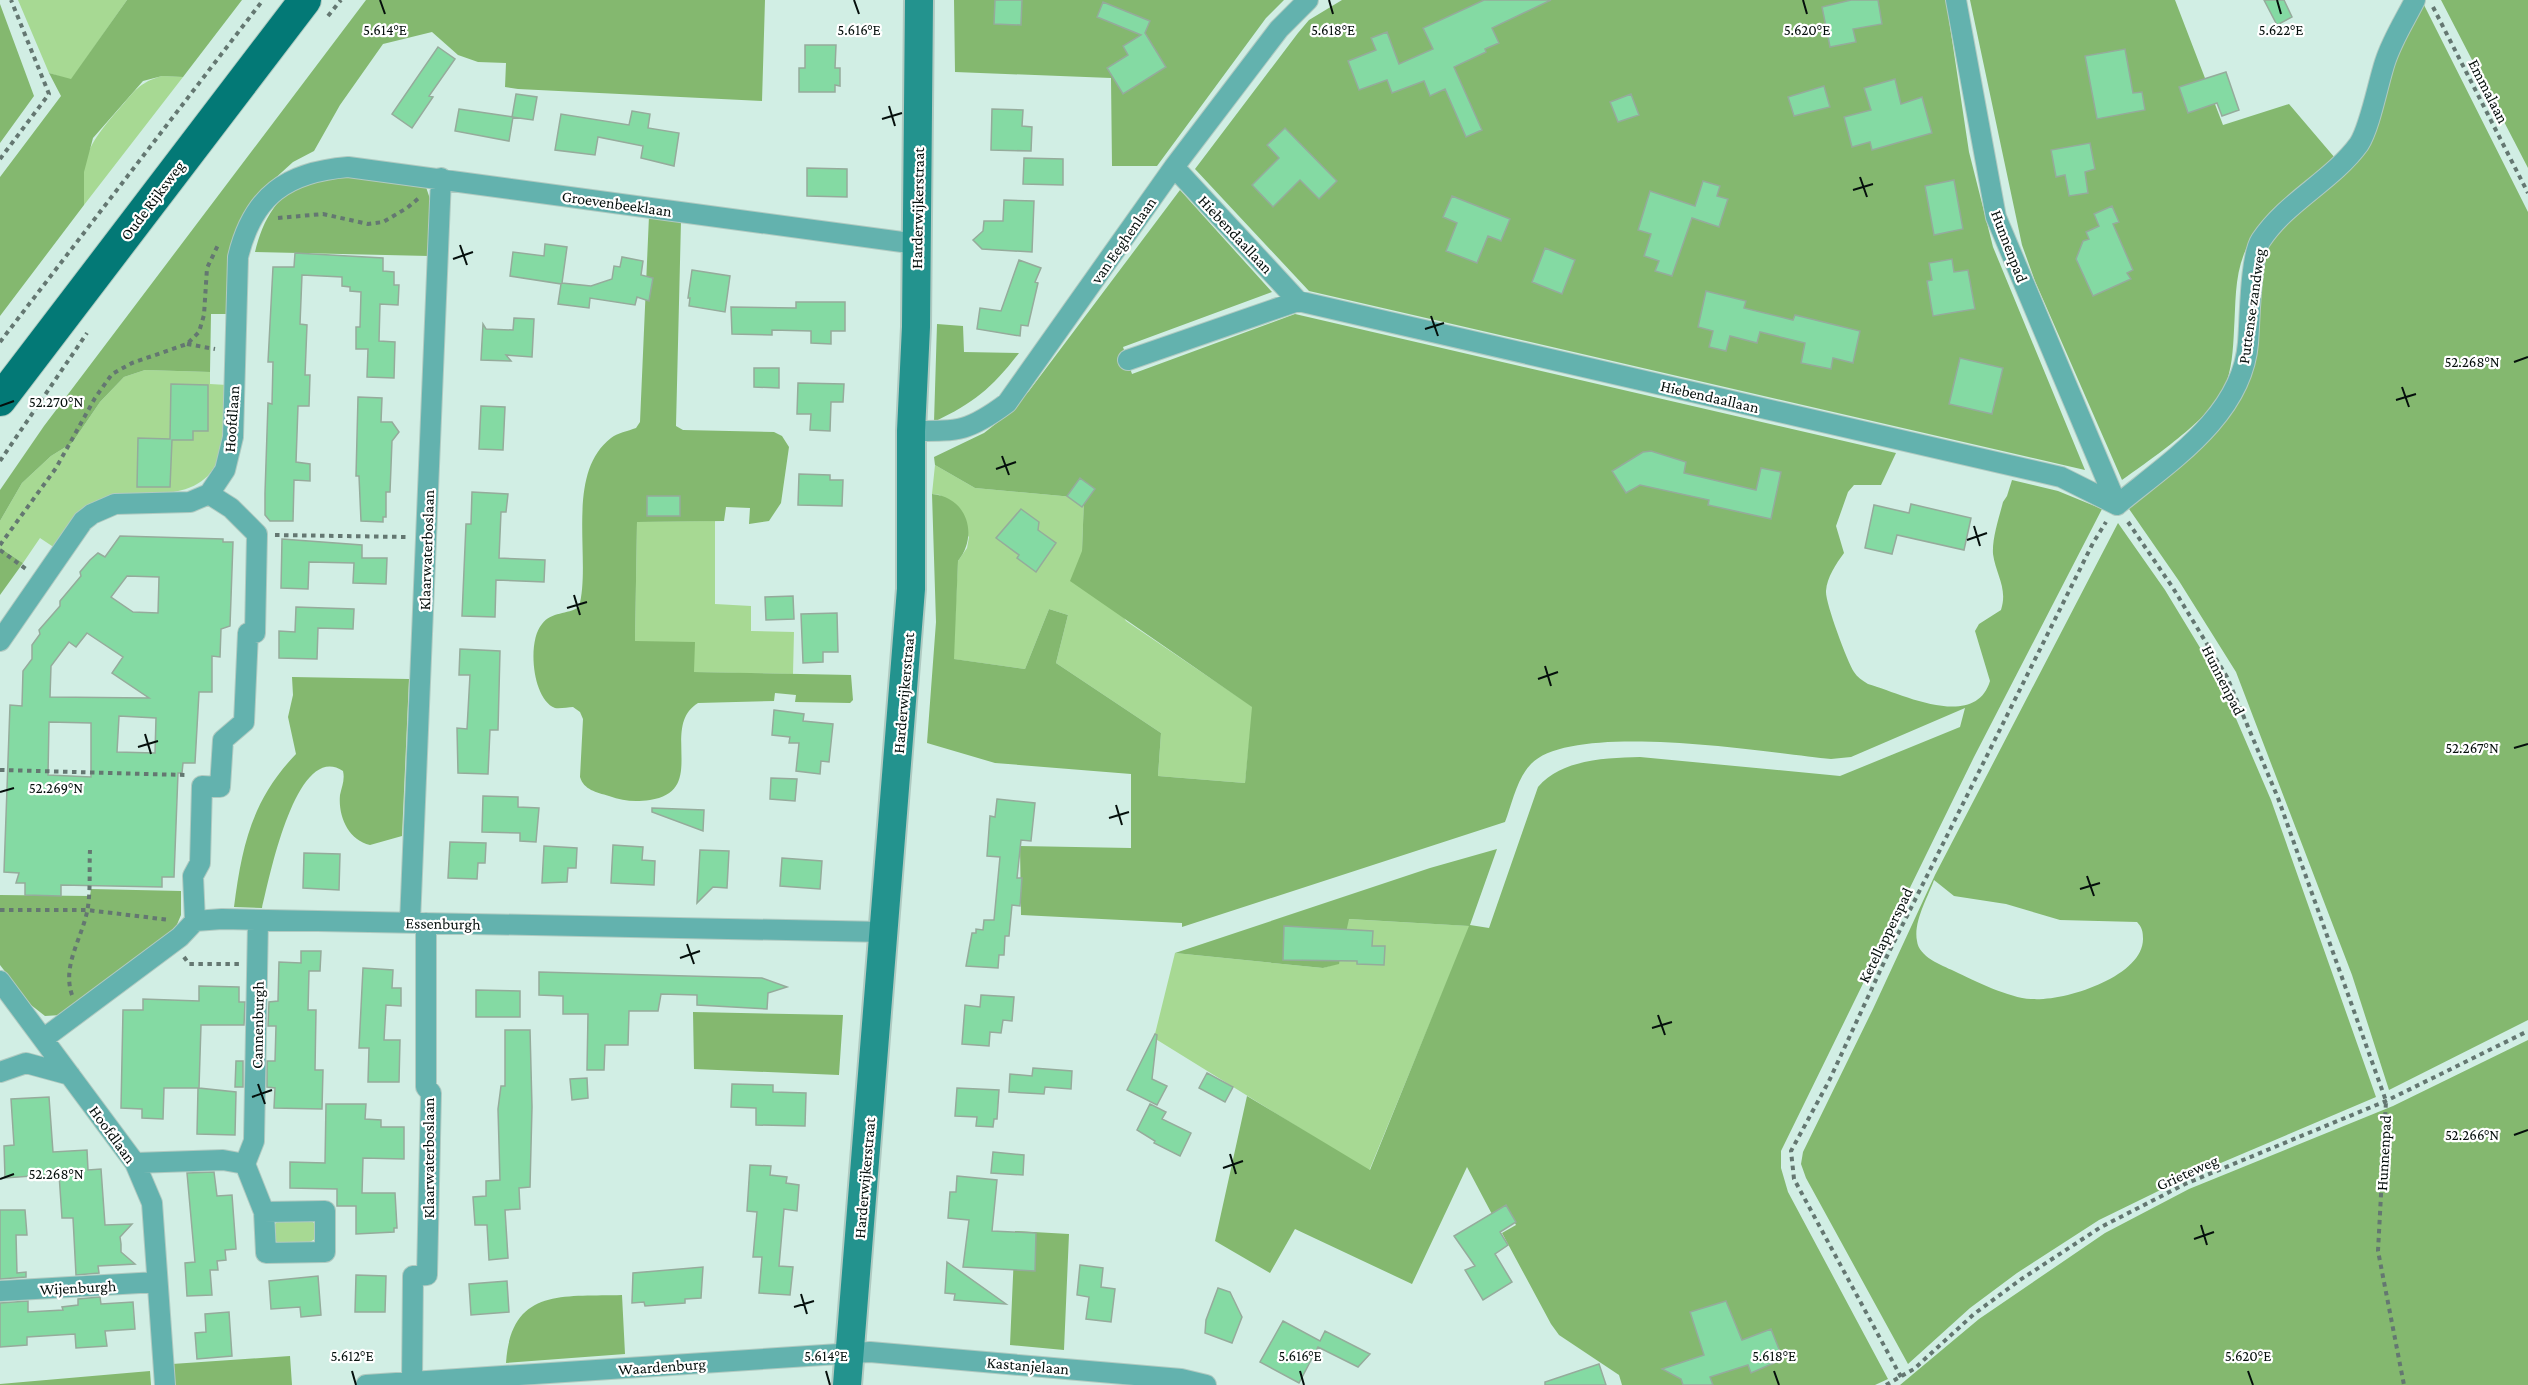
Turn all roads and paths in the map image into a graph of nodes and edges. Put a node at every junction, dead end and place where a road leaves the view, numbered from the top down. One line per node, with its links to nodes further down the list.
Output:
1 (11, 0): 10 (path)
2 (263, 0): 20 (path)
3 (341, 0): 9 (path)
4 (919, 0): 17 (main road, Harderwijkerstraat)
5 (1308, 0): 11 (street, van Eeghenlaan)
6 (1956, 0): 28 (street, Hunnenpad)
7 (2415, 0): 28 (street, Puttense zandweg)
8 (2429, 0): 14 (path, Emmalaan)
9 (316, 9): 24 (main road, Oude Rijksweg)
10 (0, 159)
11 (1174, 167): 18 (street, Hiebendaallaan); 25 (street, van Eeghenlaan)
12 (317, 170): 13 (street, Groevenbeeklaan); 15 (street, Hoofdlaan)
13 (441, 178): 15 (path); 17 (street, Groevenbeeklaan); 30 (street, Klaarwaterboslaan)
14 (2528, 193)
15 (255, 214): 22 (street, Hoofdlaan)
16 (224, 233): 21 (path)
17 (917, 244): 25 (main road, Harderwijkerstraat)
18 (1298, 301): 23 (street); 28 (street, Hiebendaallaan)
19 (93, 325): 26 (path)
20 (0, 342)
21 (187, 344): 22 (path); 31 (path)
22 (236, 350): 27 (street, Hoofdlaan)
23 (1128, 360)
24 (0, 400)
25 (911, 431): 43 (main road, Harderwijkerstraat)
26 (0, 461)
27 (209, 494): 29 (street); 33 (street)
28 (2117, 505): 52 (path, Hunnenpad); 59 (path, Ketellapperspad)
29 (257, 534): 30 (path); 36 (street)
30 (426, 538): 42 (street, Klaarwaterboslaan)
31 (0, 545)
32 (0, 550): 33 (path)
33 (42, 581): 34 (street)
34 (0, 641)
35 (0, 770): 36 (path)
36 (221, 776): 41 (street)
37 (90, 850): 39 (path)
38 (0, 910): 39 (path)
39 (87, 910): 41 (path); 47 (path)
40 (258, 920): 41 (street, Essenburgh); 42 (street, Essenburgh); 45 (street, Cannenburgh)
41 (195, 921): 44 (street)
42 (418, 922): 43 (street, Essenburgh); 60 (street, Klaarwaterboslaan)
43 (884, 932): 58 (main road, Harderwijkerstraat)
44 (174, 942): 45 (path); 47 (street)
45 (258, 965): 54 (street, Cannenburgh)
46 (0, 981): 49 (street, Hoofdlaan)
47 (81, 1011): 49 (street)
48 (2528, 1031): 52 (path, Grieteweg)
49 (43, 1040): 51 (street, Hoofdlaan)
50 (0, 1072): 51 (street)
51 (70, 1075): 53 (street, Hoofdlaan)
52 (2386, 1101): 59 (path, Grieteweg); 67 (path, Hunnenpad)
53 (135, 1162): 54 (street); 56 (street, Hoofdlaan)
54 (245, 1164): 55 (street)
55 (264, 1212)
56 (157, 1282): 57 (street, Wijenburgh); 62 (street, Hoofdlaan)
57 (0, 1291)
58 (850, 1353): 61 (street, Waardenburg); 64 (main road, Harderwijkerstraat); 65 (street, Kastanjelaan)
59 (1901, 1377): 66 (path, Grieteweg)
60 (412, 1382): 61 (street, Waardenburg); 63 (street, Waardenburg)
61 (477, 1382)
62 (165, 1385)
63 (366, 1385)
64 (847, 1385)
65 (1206, 1385)
66 (1886, 1385)
67 (2404, 1385)

